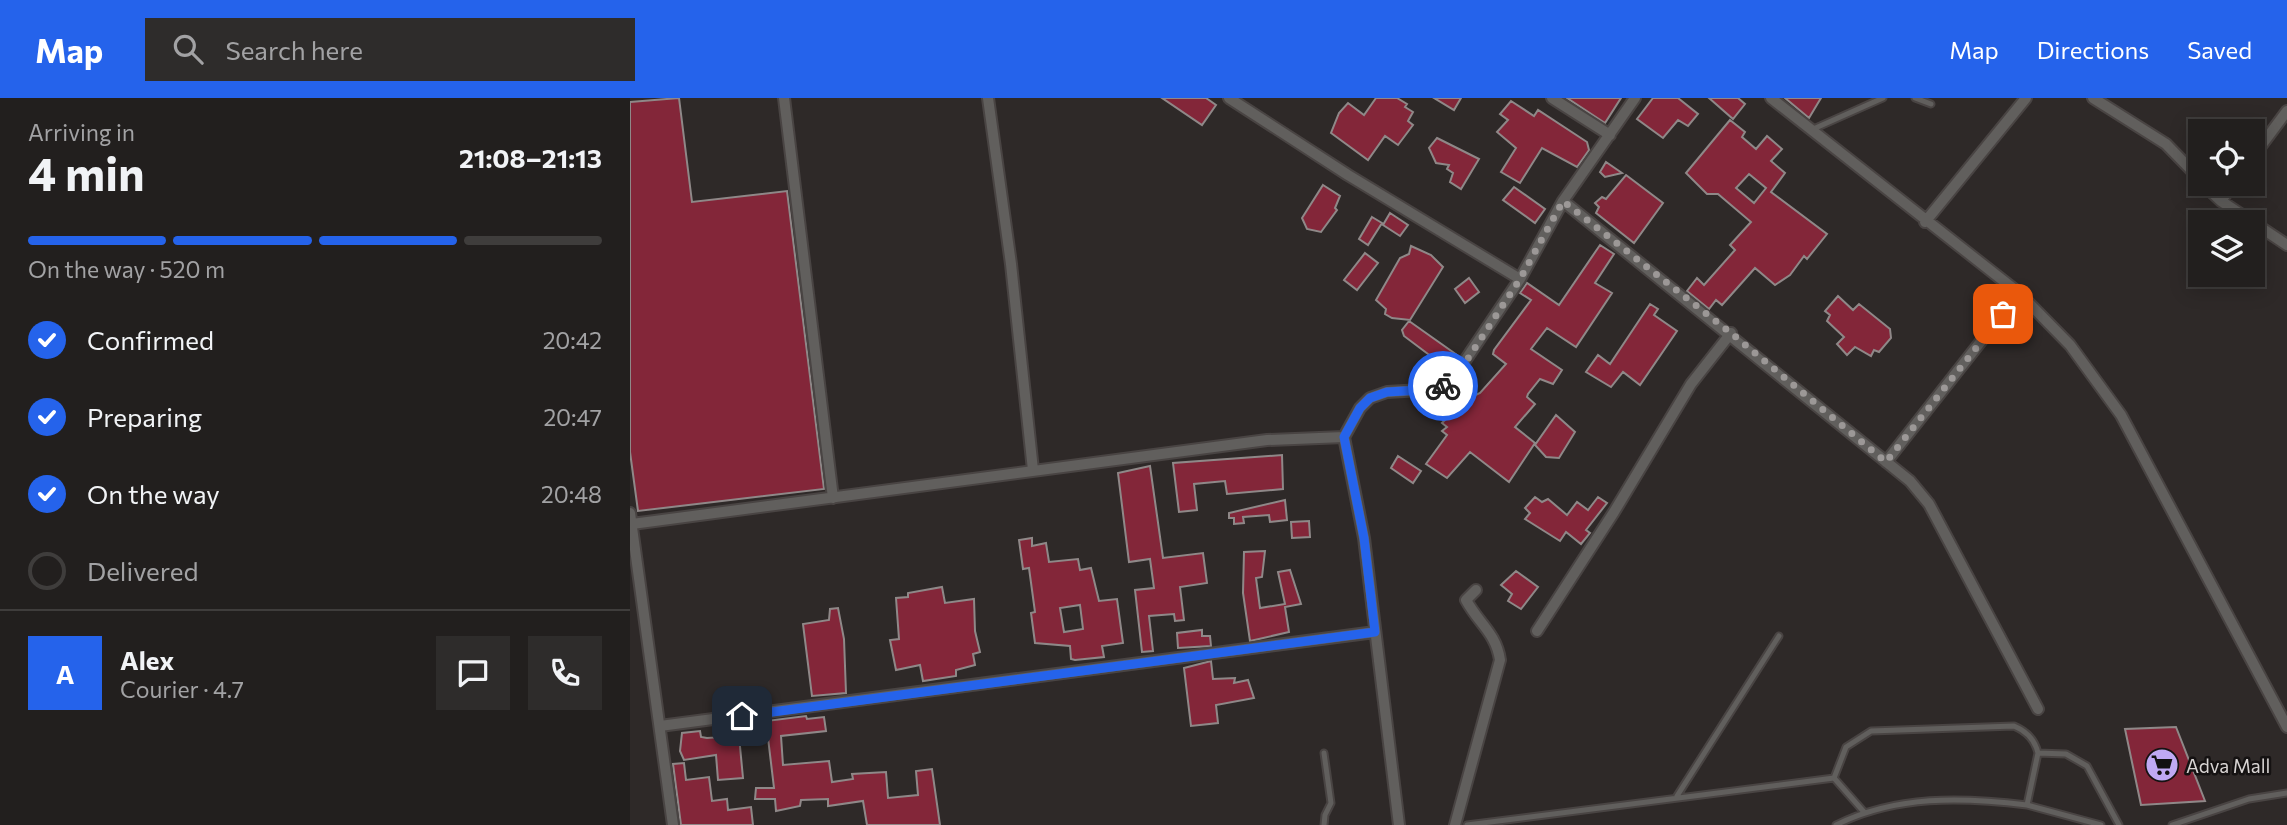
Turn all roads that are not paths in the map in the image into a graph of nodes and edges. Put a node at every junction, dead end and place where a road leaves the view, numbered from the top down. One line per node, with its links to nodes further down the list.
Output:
1 (784, 98): 29 (street)
2 (988, 98): 28 (street)
3 (1229, 98): 23 (street)
4 (1552, 98): 14 (street)
5 (1635, 98): 14 (street)
6 (1771, 98): 13 (street)
7 (1883, 98): 13 (lane)
8 (1915, 98): 11 (lane)
9 (2026, 98): 21 (street)
10 (2093, 98): 16 (street)
11 (1931, 104)
12 (2287, 111): 15 (street)
13 (1811, 130): 21 (street)
14 (1610, 135): 19 (street)
15 (2265, 141)
16 (2188, 167)
17 (2216, 196): 20 (street)
18 (2225, 196): 20 (street)
19 (1563, 201): 23 (street); 25 (street)
20 (2221, 201): 22 (street)
21 (1925, 222): 24 (street)
22 (2287, 245)
23 (1520, 279): 26 (street)
24 (2019, 293): 27 (street); 37 (street)
25 (1731, 333): 27 (street); 32 (street)
26 (1344, 437): 28 (street); 33 (street)
27 (1886, 462): 35 (street)
28 (1033, 470): 29 (street)
29 (832, 498): 30 (street)
30 (631, 527): 36 (street)
31 (1476, 590): 48 (street)
32 (1537, 631)
33 (1375, 632): 36 (street); 47 (street)
34 (1779, 636): 42 (lane)
35 (2038, 709)
36 (660, 726): 45 (street)
37 (2287, 727)
38 (1324, 752): 46 (lane)
39 (2038, 753): 40 (lane); 43 (lane); 52 (lane)
40 (1834, 778): 42 (lane); 44 (lane)
41 (2287, 793): 53 (lane)
42 (1677, 796): 49 (lane)
43 (2027, 805): 44 (lane); 51 (lane)
44 (1864, 812): 50 (lane)
45 (673, 825)
46 (1324, 825)
47 (1399, 825)
48 (1455, 825)
49 (1467, 825)
50 (1836, 825)
51 (2101, 825)
52 (2119, 825)
53 (2172, 825)

